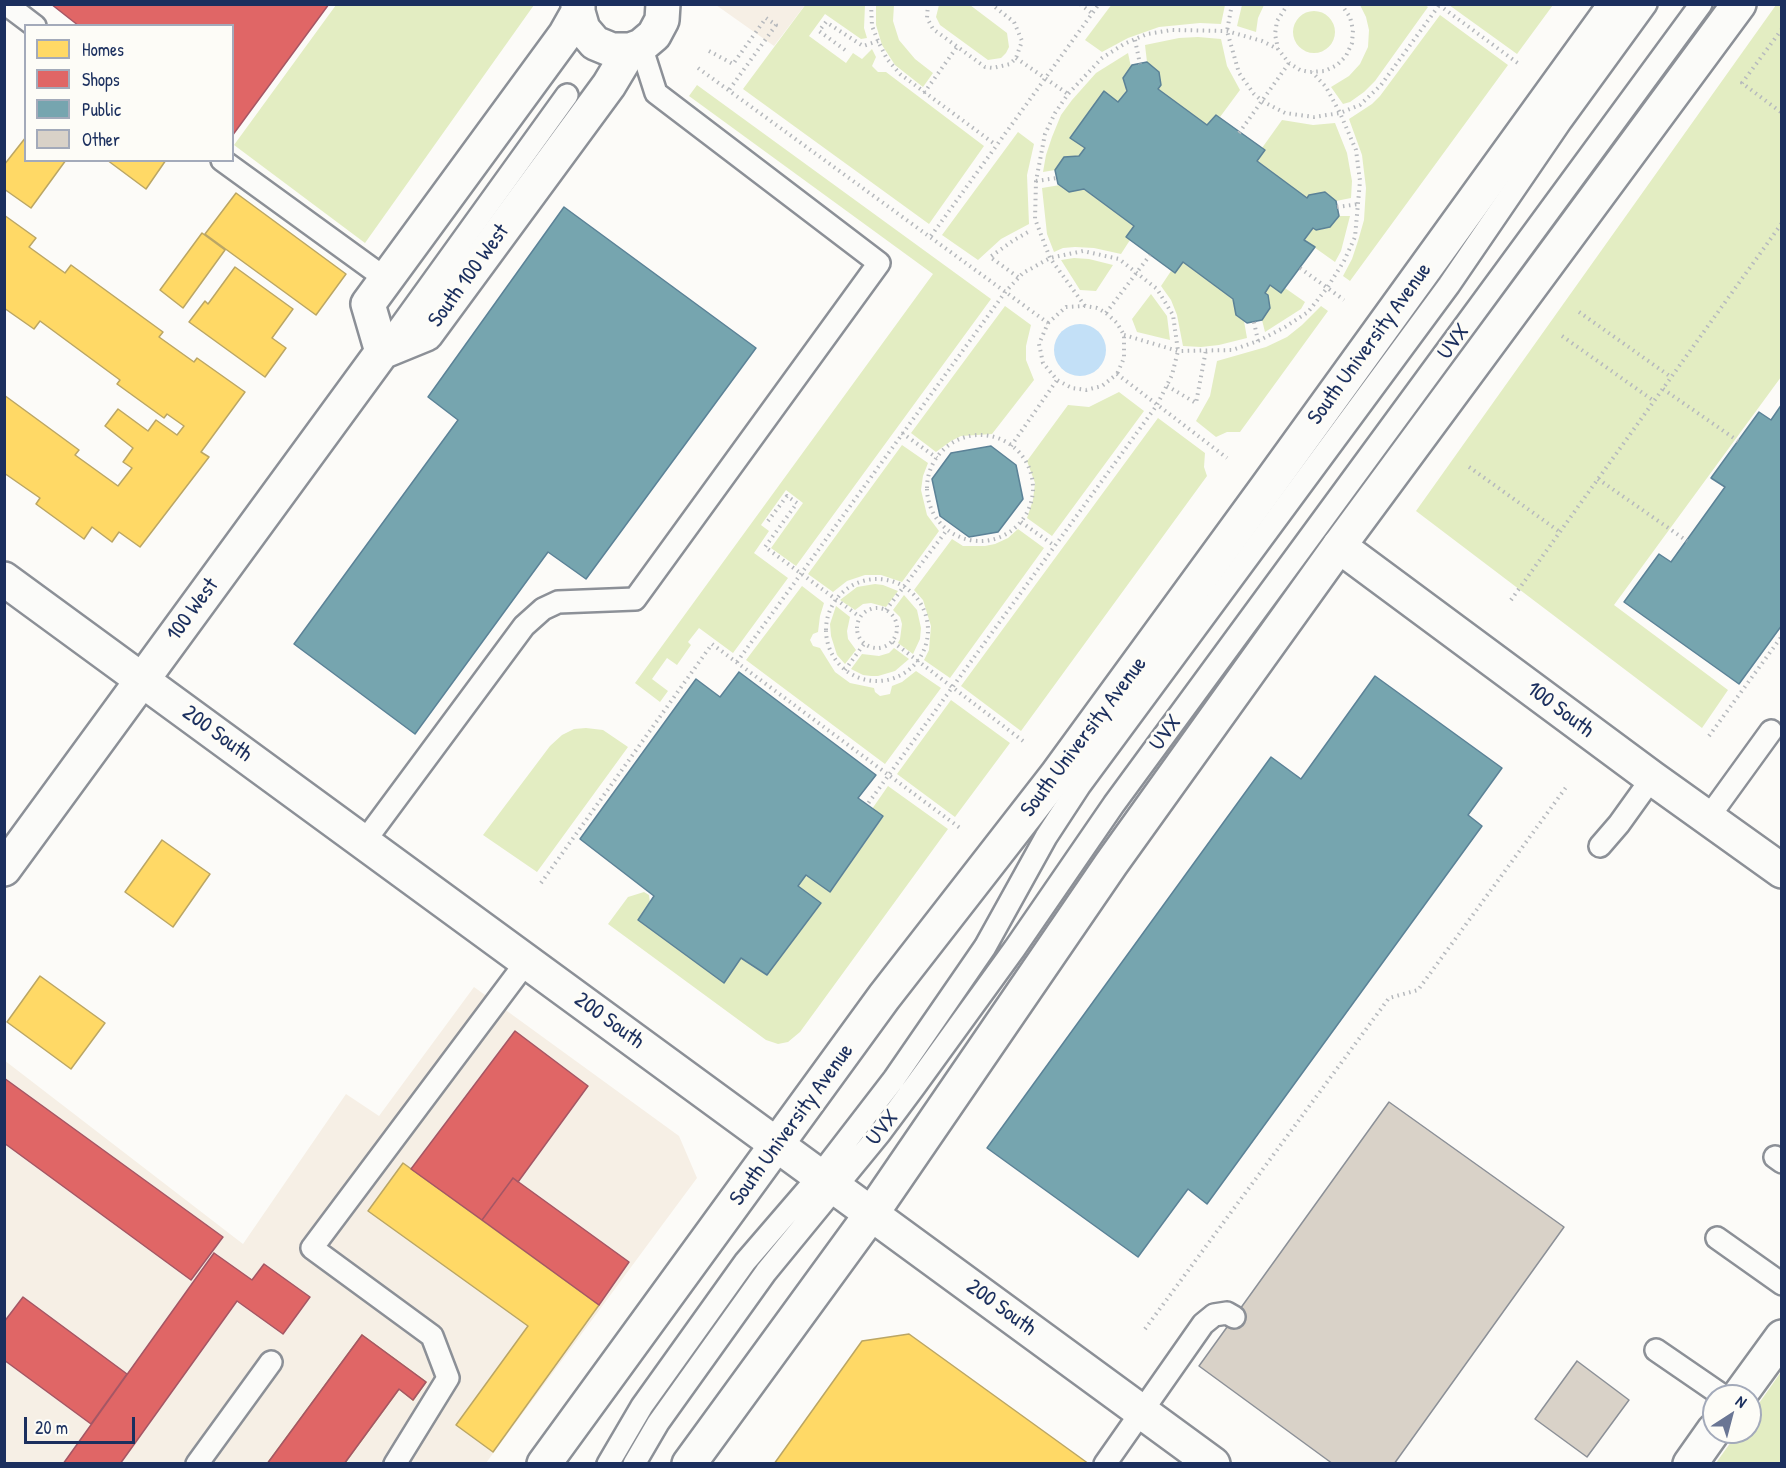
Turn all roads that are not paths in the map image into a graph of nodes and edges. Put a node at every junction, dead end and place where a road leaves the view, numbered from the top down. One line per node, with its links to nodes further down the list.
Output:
1 (6, 4): 8 (lane)
2 (663, 4): 9 (main road, South 100 West)
3 (1616, 4): 25 (main road, South University Avenue)
4 (1646, 4): 26 (lane, UVX)
5 (1701, 4): 26 (lane, UVX)
6 (1739, 4): 14 (main road)
7 (578, 8): 9 (main road); 12 (main road)
8 (32, 24)
9 (636, 48): 13 (main road, South 100 West); 20 (lane)
10 (567, 95): 13 (lane)
11 (225, 162): 12 (lane)
12 (386, 279): 13 (main road)
13 (382, 352): 16 (main road, 100 West)
14 (1339, 546): 18 (main road, 100 South); 27 (main road)
15 (4, 579): 16 (main road, 200 South)
16 (143, 680): 20 (main road, 200 South); 22 (main road, 100 West)
17 (1771, 731): 19 (lane)
18 (1652, 778): 19 (main road, 100 South); 21 (lane)
19 (1708, 818): 23 (main road, 100 South)
20 (364, 842): 24 (main road, 200 South)
21 (1600, 846)
22 (4, 869)
23 (1782, 871)
24 (527, 960): 25 (main road, 200 South); 39 (lane)
25 (778, 1144): 26 (main road, 200 South); 40 (main road, South University Avenue)
26 (828, 1180): 27 (main road, 200 South); 41 (lane, UVX); 42 (lane, UVX)
27 (872, 1213): 36 (main road, 200 South); 43 (main road)
28 (1717, 1238): 29 (lane)
29 (1782, 1284)
30 (1234, 1317): 36 (lane)
31 (1781, 1338): 35 (main road)
32 (1656, 1350): 34 (lane)
33 (271, 1362): 38 (lane)
34 (1706, 1384)
35 (1748, 1384)
36 (1142, 1411): 44 (lane); 45 (main road, 200 South)
37 (1704, 1444): 46 (main road)
38 (197, 1464)
39 (395, 1464)
40 (544, 1464)
41 (608, 1464)
42 (634, 1464)
43 (689, 1464)
44 (1105, 1464)
45 (1213, 1464)
46 (1690, 1464)

